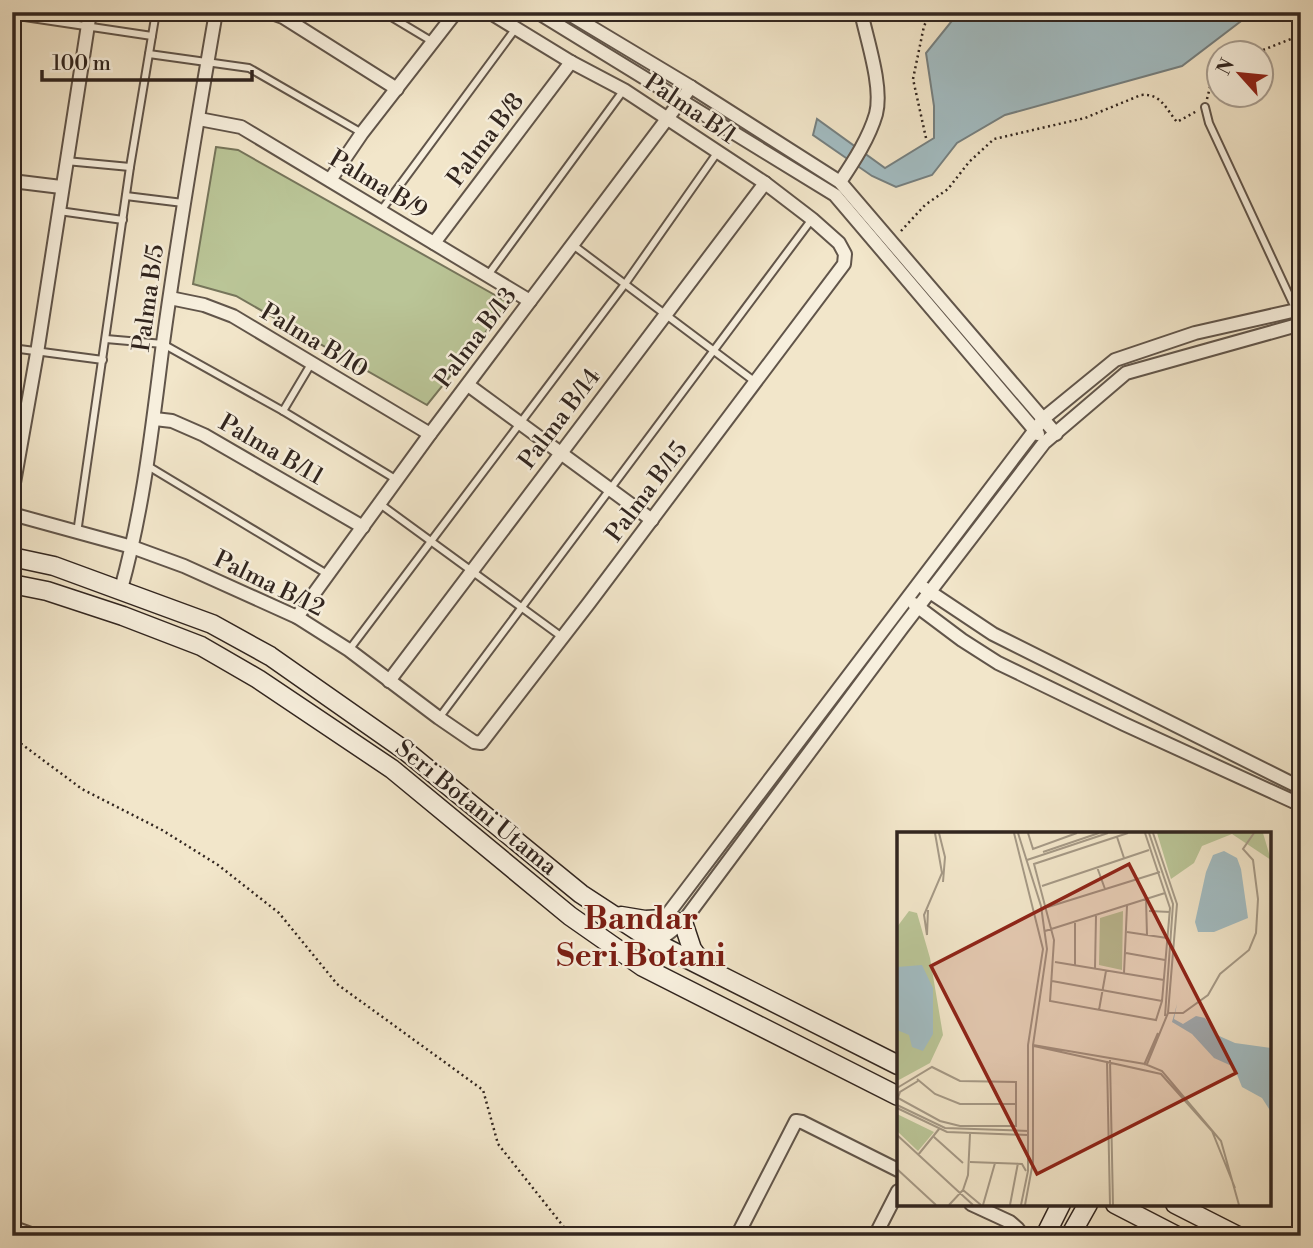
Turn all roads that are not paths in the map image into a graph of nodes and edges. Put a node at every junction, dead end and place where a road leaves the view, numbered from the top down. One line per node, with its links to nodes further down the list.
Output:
1 (90, 12): 13 (street)
2 (156, 12): 15 (lane)
3 (216, 12): 19 (street, Palma B/5)
4 (269, 12): 12 (street)
5 (383, 12): 16 (lane)
6 (456, 12): 16 (street)
7 (489, 12): 14 (street, Palma B/1)
8 (537, 12): 24 (street)
9 (566, 12): 21 (street)
10 (861, 12): 34 (street)
11 (18, 14): 13 (lane); 17 (lane)
12 (285, 15): 22 (street)
13 (88, 26): 15 (lane); 30 (street)
14 (516, 28): 20 (street, Palma B/1); 40 (lane)
15 (152, 36): 18 (lane)
16 (433, 43): 22 (street)
17 (12, 54)
18 (149, 54): 19 (lane); 31 (lane)
19 (208, 62): 26 (street, Palma B/5); 28 (lane)
20 (571, 62): 23 (street, Palma B/1); 43 (street, Palma B/8)
21 (691, 87): 24 (street, Palma B/13); 34 (street)
22 (397, 89): 28 (street)
23 (624, 90): 27 (street, Palma B/1); 46 (lane)
24 (681, 100): 27 (street, Palma B/13); 64 (street)
25 (1205, 108): 50 (lane)
26 (199, 119): 32 (street, Palma B/9); 38 (street, Palma B/5)
27 (667, 119): 29 (street, Palma B/1); 44 (street, Palma B/13)
28 (362, 133): 32 (street)
29 (717, 153): 35 (street, Palma B/1); 47 (lane)
30 (66, 161): 31 (lane); 36 (street)
31 (130, 167): 37 (lane)
32 (330, 180): 40 (street, Palma B/9)
33 (12, 181): 36 (street)
34 (840, 182): 62 (street)
35 (765, 183): 41 (street, Palma B/1); 51 (street, Palma B/14)
36 (61, 187): 39 (street)
37 (126, 196): 38 (lane); 42 (lane)
38 (185, 203): 48 (street, Palma B/5)
39 (59, 211): 42 (lane); 57 (street)
40 (380, 212): 43 (street, Palma B/9)
41 (812, 219): 45 (street, Palma B/1); 56 (lane)
42 (123, 220): 53 (lane)
43 (434, 243): 46 (street, Palma B/9)
44 (573, 245): 47 (lane); 49 (street, Palma B/13)
45 (844, 264): 60 (street, Palma B/15)
46 (488, 275): 49 (street, Palma B/9)
47 (625, 284): 51 (lane); 68 (lane)
48 (170, 298): 54 (street, Palma B/5); 59 (street, Palma B/10)
49 (530, 301): 61 (street, Palma B/13)
50 (1299, 309): 63 (street)
51 (666, 314): 56 (lane); 73 (street, Palma B/14)
52 (1301, 324): 71 (street)
53 (106, 339): 54 (lane); 58 (lane)
54 (163, 344): 65 (lane); 67 (street, Palma B/5)
55 (12, 348): 57 (lane)
56 (714, 350): 60 (lane); 77 (lane)
57 (37, 353): 58 (lane); 78 (street)
58 (103, 360): 83 (lane)
59 (311, 364): 65 (lane); 70 (street, Palma B/10)
60 (754, 382): 81 (street, Palma B/15)
61 (468, 385): 68 (street); 70 (street, Palma B/13)
62 (1026, 397): 63 (street); 66 (street)
63 (1060, 405): 66 (street)
64 (1017, 410): 69 (street); 74 (street)
65 (283, 411): 76 (lane)
66 (1044, 418): 69 (street); 71 (street)
67 (155, 419): 75 (street, Palma B/5); 82 (street, Palma B/11)
68 (520, 423): 73 (street); 84 (lane)
69 (1034, 429): 72 (street); 74 (street)
70 (430, 434): 76 (street, Palma B/13)
71 (1056, 434): 72 (street)
72 (1044, 443): 92 (street)
73 (561, 453): 77 (street); 87 (street, Palma B/14)
74 (1016, 453): 89 (street)
75 (148, 466): 85 (street, Palma B/5); 88 (lane)
76 (397, 480): 79 (street, Palma B/13)
77 (610, 489): 81 (street); 94 (lane)
78 (12, 494)
79 (380, 504): 82 (street, Palma B/13); 84 (lane)
80 (12, 514): 83 (street, Palma B/12)
81 (652, 520): 97 (street, Palma B/15)
82 (363, 527): 88 (street, Palma B/13)
83 (77, 533): 85 (street, Palma B/12)
84 (430, 540): 87 (lane); 98 (lane)
85 (132, 547): 91 (street, Palma B/5); 96 (street, Palma B/12)
86 (12, 556): 91 (main road, Seri Botani Utama)
87 (472, 570): 94 (lane); 99 (street, Palma B/14)
88 (327, 574): 96 (street, Palma B/13)
89 (918, 583): 92 (street); 93 (street)
90 (12, 584): 107 (main road, Seri Botani Utama)
91 (121, 589): 104 (main road, Seri Botani Utama)
92 (930, 593): 95 (street); 102 (street)
93 (907, 598): 95 (street); 105 (street)
94 (523, 606): 97 (lane); 100 (lane)
95 (919, 607): 103 (street); 106 (street)
96 (297, 617): 98 (street, Palma B/12)
97 (562, 636): 101 (street, Palma B/15)
98 (349, 650): 99 (street, Palma B/12)
99 (388, 681): 100 (street, Palma B/12)
100 (439, 718): 101 (street, Palma B/12)
101 (481, 743)
102 (1301, 788)
103 (1301, 805)
104 (611, 913): 105 (main road); 108 (main road, Seri Botani Utama)
105 (664, 919): 108 (street)
106 (683, 922): 108 (street); 109 (main road)
107 (587, 928): 108 (main road); 110 (main road, Seri Botani Utama)
108 (656, 943): 109 (main road, Seri Botani Utama); 110 (main road)
109 (704, 966): 111 (main road, Seri Botani Utama)
110 (665, 979): 112 (main road, Seri Botani Utama)
111 (897, 1064)
112 (897, 1095)
113 (897, 1170): 122 (street)
114 (897, 1193): 123 (street)
115 (975, 1206): 124 (street)
116 (1060, 1206): 125 (main road)
117 (1087, 1206): 126 (main road)
118 (1119, 1206): 127 (main road)
119 (1179, 1206): 128 (main road)
120 (12, 1224): 121 (lane)
121 (45, 1236)
122 (737, 1236)
123 (875, 1236)
124 (1018, 1236)
125 (1045, 1236)
126 (1070, 1236)
127 (1177, 1236)
128 (1238, 1236)

